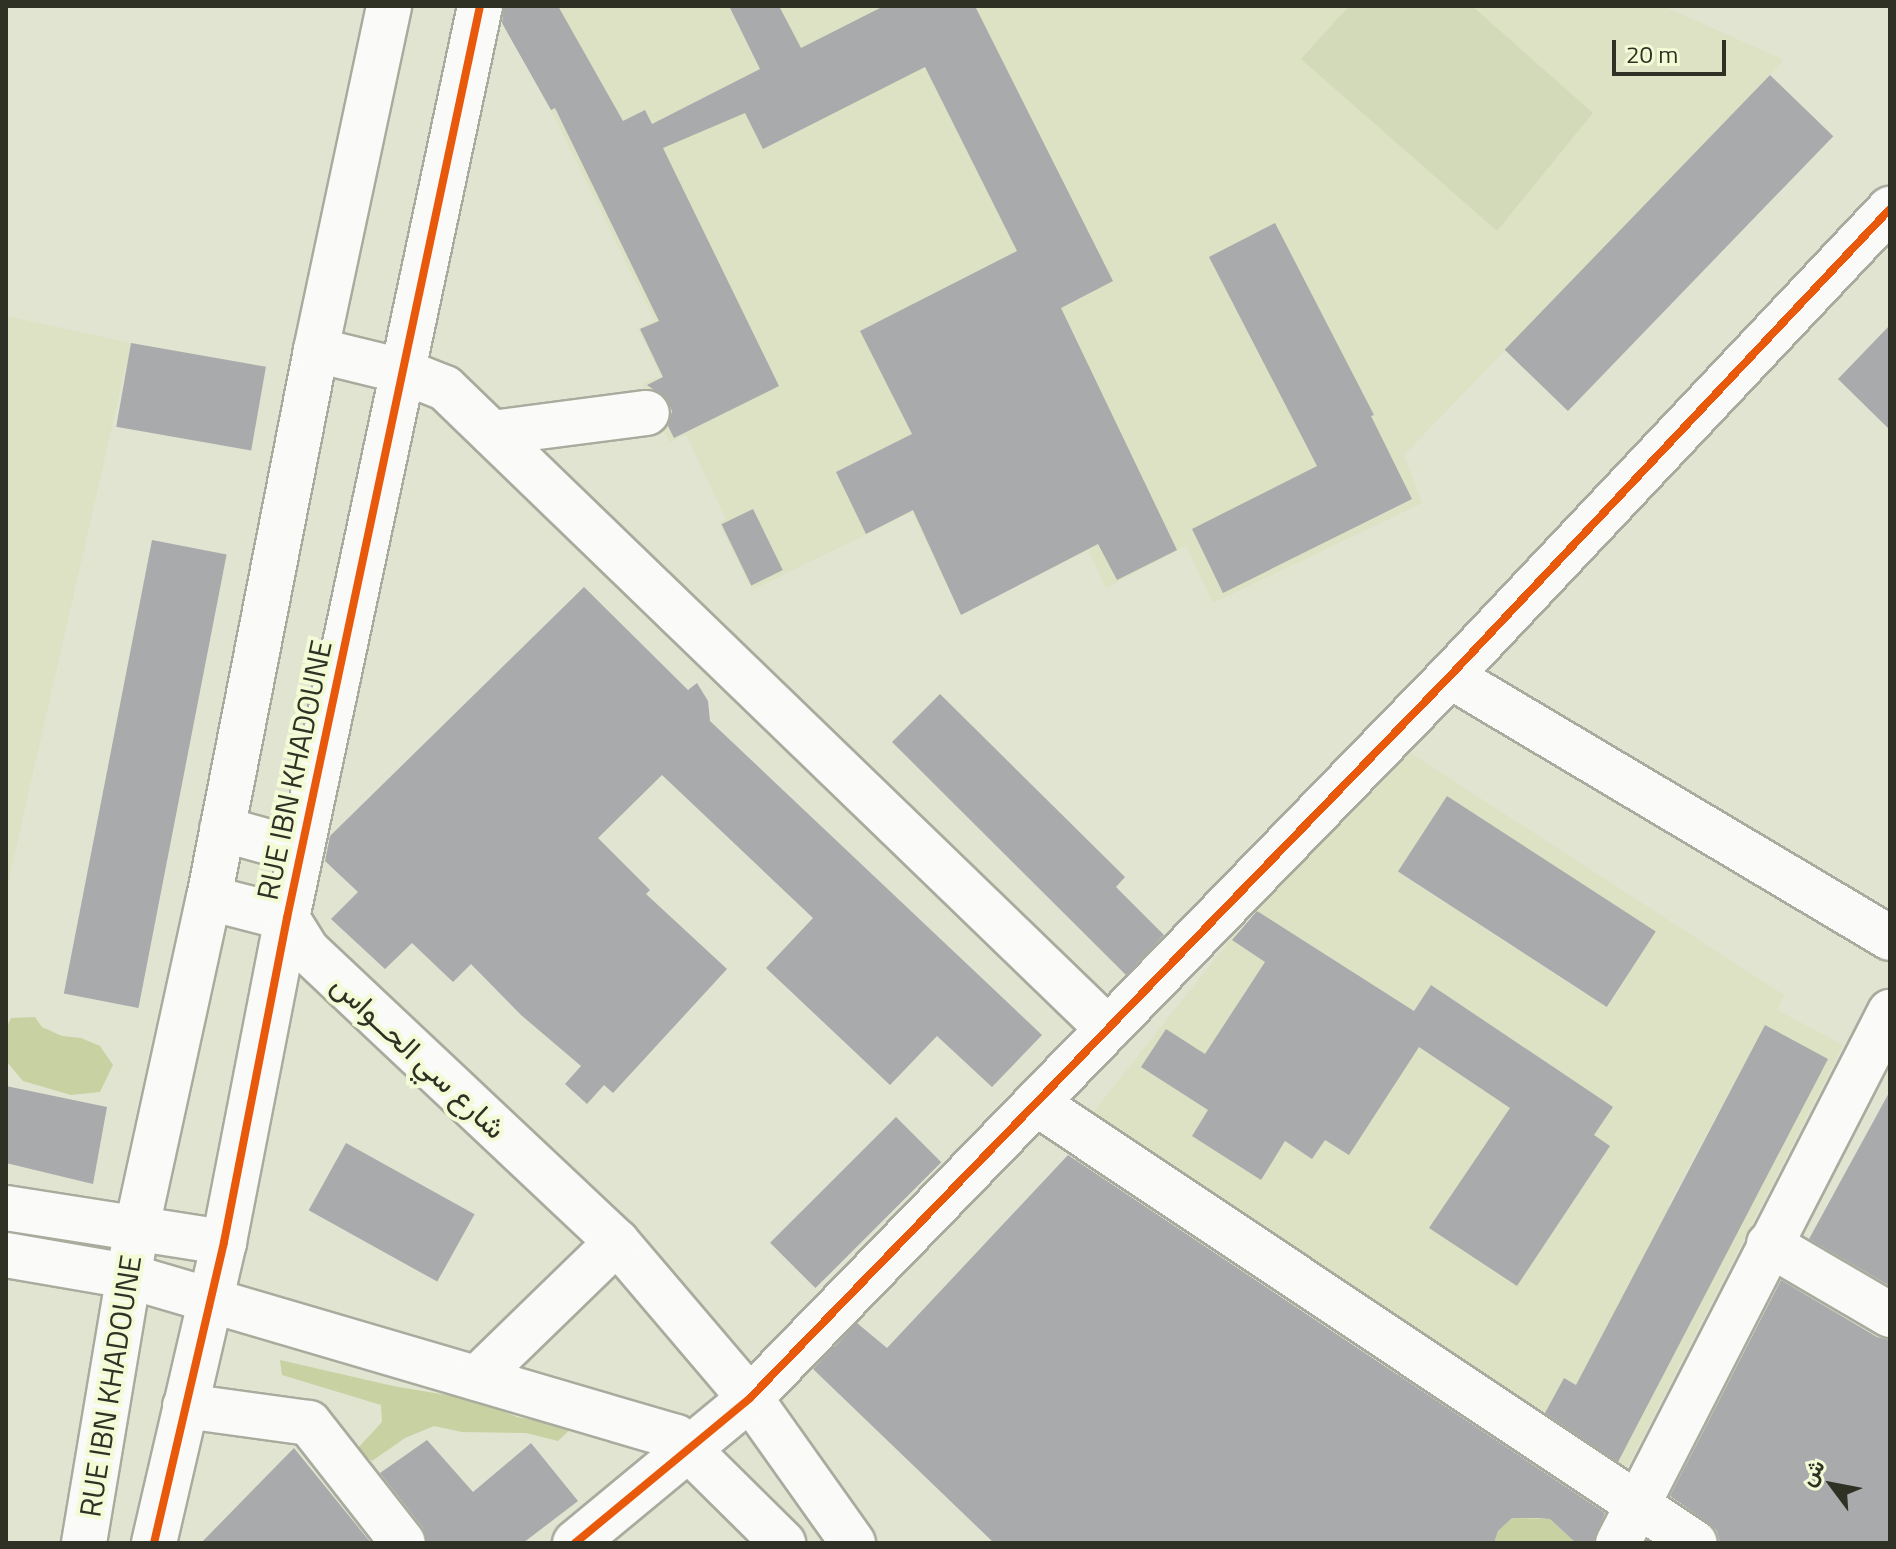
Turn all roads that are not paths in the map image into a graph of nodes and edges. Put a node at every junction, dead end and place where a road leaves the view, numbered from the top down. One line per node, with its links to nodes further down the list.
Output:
1 (389, 6): 4 (street, RUE IBN KHADOUNE)
2 (480, 6): 5 (street, RUE IBN KHADOUNE)
3 (1890, 209): 8 (street)
4 (316, 350): 5 (street); 9 (street, RUE IBN KHADOUNE)
5 (402, 371): 7 (street); 10 (street, RUE IBN KHADOUNE)
6 (647, 413): 7 (street)
7 (492, 433): 15 (street)
8 (1450, 676): 13 (street); 15 (street)
9 (222, 829): 10 (street); 11 (street, RUE IBN KHADOUNE)
10 (301, 851): 12 (street, RUE IBN KHADOUNE)
11 (209, 898): 12 (street); 18 (street, RUE IBN KHADOUNE)
12 (287, 918): 19 (street, RUE IBN KHADOUNE); 20 (street, شارع سي الحــواس)
13 (1890, 938)
14 (1890, 1012): 21 (street)
15 (1108, 1029): 16 (street)
16 (1036, 1103): 27 (street); 30 (street)
17 (6, 1208): 18 (street)
18 (137, 1227): 19 (street); 23 (street, RUE IBN KHADOUNE)
19 (224, 1242): 24 (street, RUE IBN KHADOUNE)
20 (617, 1242): 26 (street); 27 (street, شارع سي الحــواس)
21 (1769, 1244): 25 (street); 30 (street)
22 (6, 1255): 23 (street)
23 (128, 1276): 24 (street); 31 (street, RUE IBN KHADOUNE)
24 (208, 1299): 26 (street); 28 (street, RUE IBN KHADOUNE)
25 (1890, 1315)
26 (477, 1378): 29 (street)
27 (750, 1398): 29 (street); 36 (street, شارع سي الحــواس)
28 (185, 1406): 32 (street, RUE IBN KHADOUNE); 33 (street)
29 (688, 1451): 34 (street); 35 (street)
30 (1627, 1525): 37 (street)
31 (84, 1543)
32 (154, 1543)
33 (403, 1543)
34 (575, 1543)
35 (783, 1543)
36 (853, 1543)
37 (1695, 1543)

